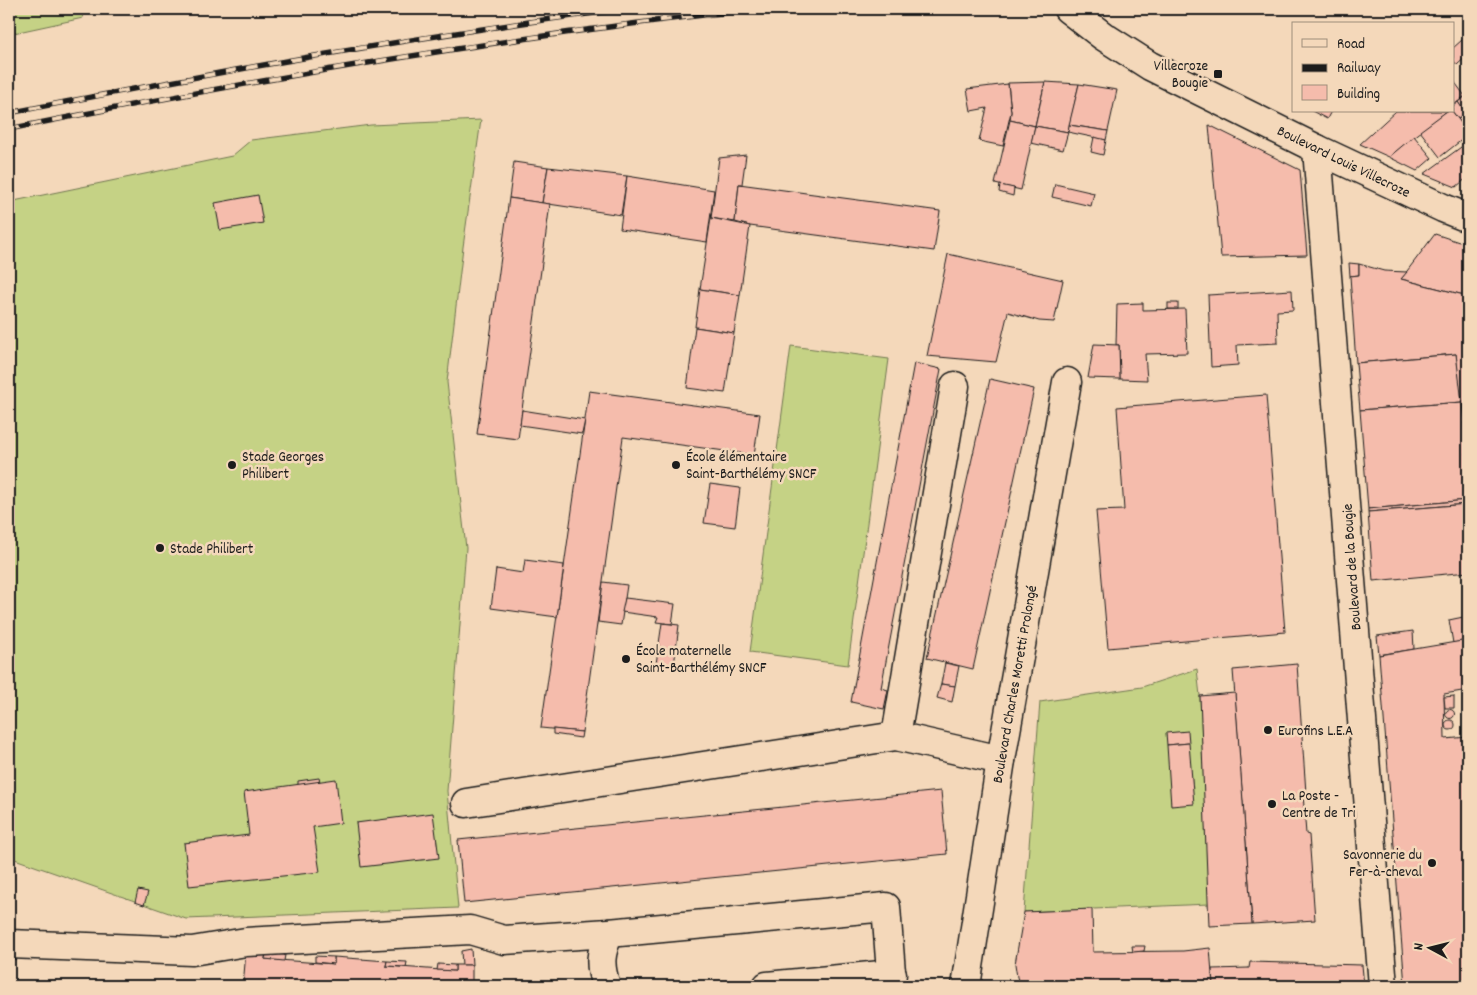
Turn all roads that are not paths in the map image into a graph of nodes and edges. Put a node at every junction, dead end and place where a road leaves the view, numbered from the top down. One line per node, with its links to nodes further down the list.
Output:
1 (1068, 9): 2 (street, Boulevard Louis Villecroze)
2 (1318, 149): 3 (street, Boulevard Louis Villecroze); 15 (street, Boulevard de la Bougie)
3 (1468, 218)
4 (1067, 382): 7 (street, Boulevard Charles Moretti Prolongé)
5 (955, 386): 6 (street)
6 (896, 736): 7 (street); 8 (street)
7 (1001, 760): 14 (street, Boulevard Charles Moretti Prolongé)
8 (466, 802)
9 (609, 933): 10 (street); 11 (street); 12 (street)
10 (9, 944)
11 (892, 980): 13 (street)
12 (606, 986)
13 (767, 986)
14 (966, 986)
15 (1384, 986)

